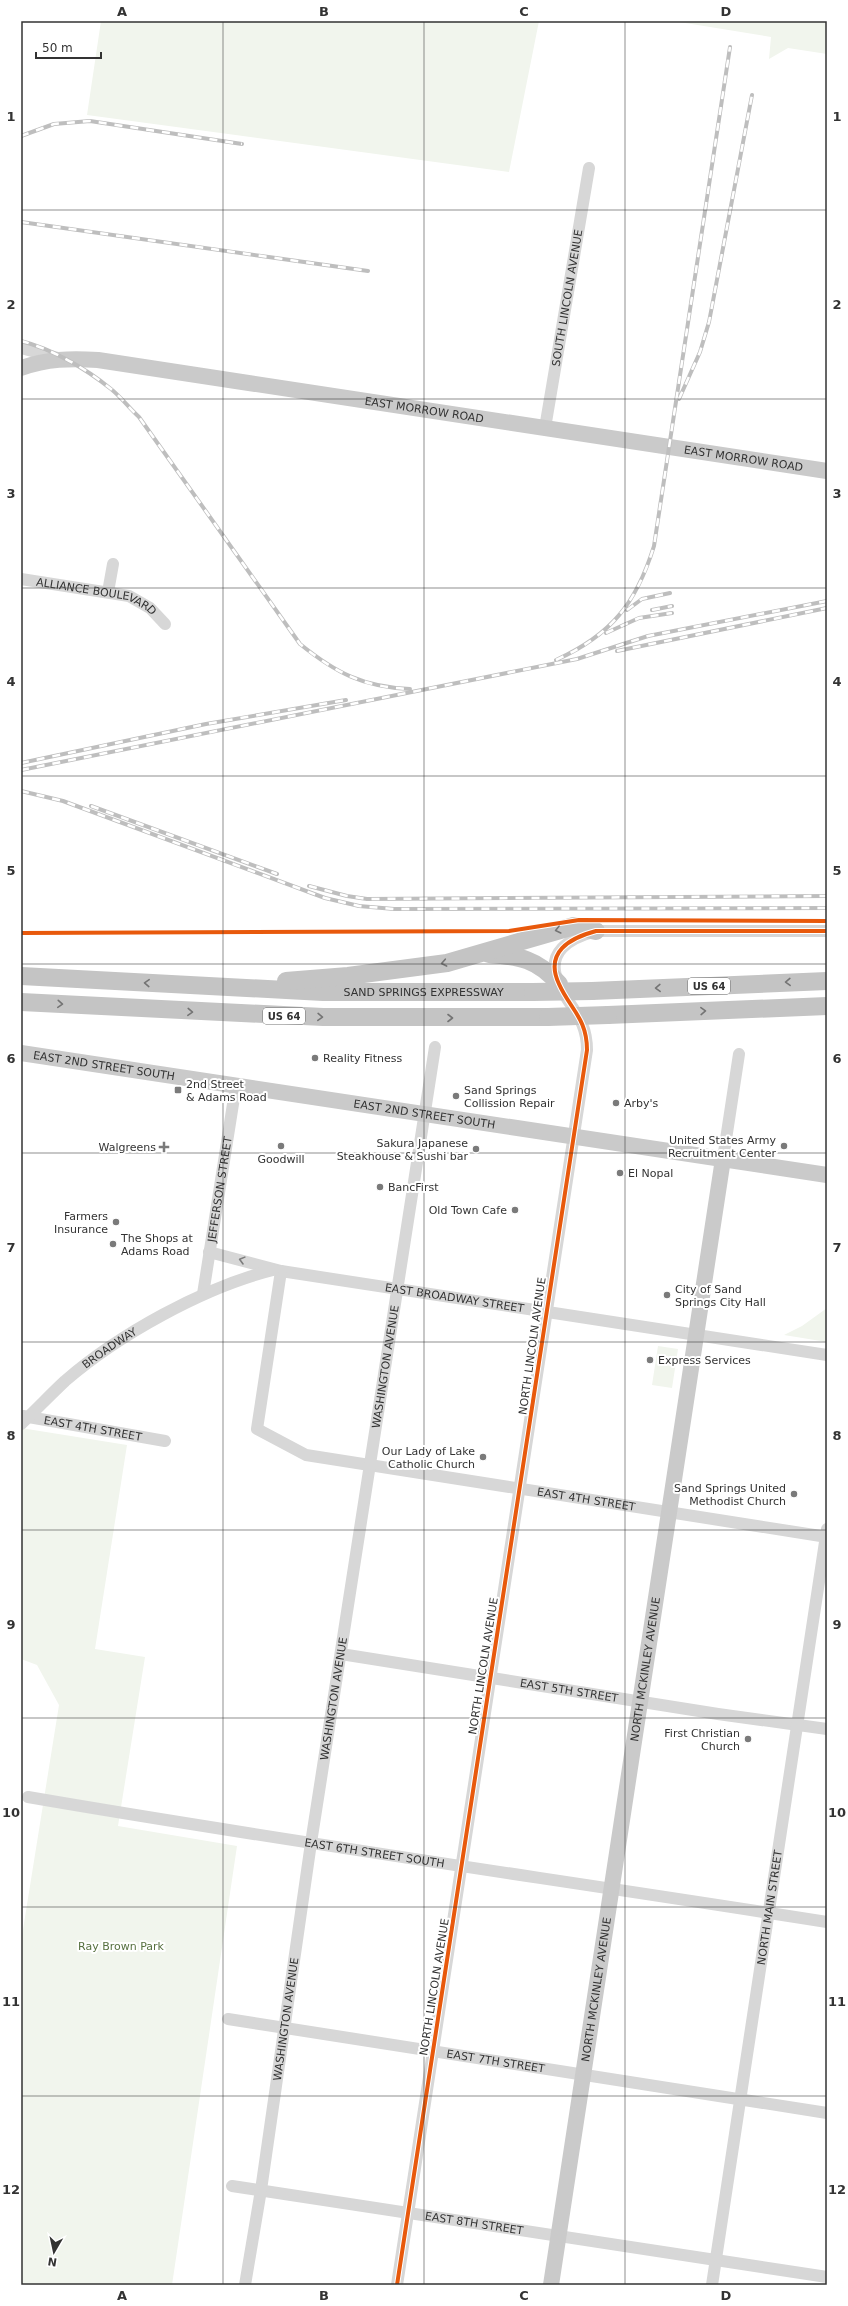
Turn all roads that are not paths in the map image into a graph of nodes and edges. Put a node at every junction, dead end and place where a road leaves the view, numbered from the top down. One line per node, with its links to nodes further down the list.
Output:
1 (589, 168): 5 (street, SOUTH LINCOLN AVENUE)
2 (21, 348): 3 (street, EAST MORROW ROAD)
3 (59, 359): 4 (main road); 5 (main road, EAST MORROW ROAD)
4 (21, 368)
5 (545, 428): 6 (main road, EAST MORROW ROAD)
6 (827, 471)
7 (113, 564): 9 (street)
8 (21, 579): 9 (street, ALLIANCE BOULEVARD)
9 (108, 592): 10 (street, ALLIANCE BOULEVARD)
10 (165, 624)
11 (596, 931): 12 (street); 13 (highway, one-way to 13); 16 (street)
12 (827, 931)
13 (482, 954): 16 (highway); 17 (highway, one-way to 17)
14 (21, 976): 17 (highway, SAND SPRINGS EXPRESSWAY / US 64, one-way to 14)
15 (827, 981): 17 (highway, SAND SPRINGS EXPRESSWAY / US 64, one-way to 17, bridge)
16 (558, 984): 25 (street, NORTH LINCOLN AVENUE)
17 (214, 987)
18 (21, 1002): 19 (highway, US 64, one-way to 19, bridge)
19 (827, 1006)
20 (435, 1047): 24 (street, WASHINGTON AVENUE)
21 (21, 1053): 23 (main road, EAST 2ND STREET SOUTH)
22 (739, 1054): 26 (street, NORTH MCKINLEY AVENUE)
23 (236, 1086): 24 (main road, EAST 2ND STREET SOUTH); 28 (street, JEFFERSON STREET)
24 (424, 1114): 25 (main road, EAST 2ND STREET SOUTH); 30 (street, WASHINGTON AVENUE)
25 (574, 1136): 26 (main road, EAST 2ND STREET SOUTH); 32 (street, NORTH LINCOLN AVENUE)
26 (723, 1159): 27 (main road, EAST 2ND STREET SOUTH); 33 (main road, NORTH MCKINLEY AVENUE)
27 (827, 1175)
28 (209, 1252): 29 (street, one-way to 28); 31 (street, JEFFERSON STREET)
29 (278, 1270): 30 (street, EAST BROADWAY STREET); 31 (street, EAST BROADWAY STREET); 37 (street, EAST 4TH STREET)
30 (398, 1289): 32 (street, EAST BROADWAY STREET); 37 (street, WASHINGTON AVENUE)
31 (203, 1294): 35 (street, BROADWAY)
32 (546, 1312): 33 (street, EAST BROADWAY STREET); 38 (street, NORTH LINCOLN AVENUE)
33 (696, 1334): 34 (street, EAST BROADWAY STREET); 39 (main road, NORTH MCKINLEY AVENUE)
34 (827, 1355)
35 (23, 1419): 36 (street, EAST 4TH STREET)
36 (165, 1442)
37 (370, 1466): 38 (street, EAST 4TH STREET); 41 (street, WASHINGTON AVENUE)
38 (520, 1490): 39 (street, EAST 4TH STREET); 42 (street, NORTH LINCOLN AVENUE)
39 (669, 1513): 40 (street, EAST 4TH STREET); 43 (main road, NORTH MCKINLEY AVENUE)
40 (827, 1534): 44 (street, NORTH MAIN STREET)
41 (341, 1654): 42 (street, EAST 5TH STREET); 47 (street, WASHINGTON AVENUE)
42 (490, 1678): 43 (street, EAST 5TH STREET); 48 (street, NORTH LINCOLN AVENUE)
43 (640, 1702): 44 (street, EAST 5TH STREET); 49 (main road, NORTH MCKINLEY AVENUE)
44 (797, 1724): 45 (street, EAST 5TH STREET); 50 (street, NORTH MAIN STREET)
45 (827, 1729)
46 (28, 1797): 47 (street, EAST 6TH STREET SOUTH)
47 (311, 1843): 48 (street, EAST 6TH STREET SOUTH); 53 (street, WASHINGTON AVENUE)
48 (461, 1865): 49 (street, EAST 6TH STREET SOUTH); 54 (street, NORTH LINCOLN AVENUE)
49 (612, 1889): 50 (street, EAST 6TH STREET SOUTH); 55 (main road, NORTH MCKINLEY AVENUE)
50 (770, 1913): 51 (street, EAST 6TH STREET SOUTH); 56 (street, NORTH MAIN STREET)
51 (827, 1922)
52 (228, 2018): 53 (street, EAST 7TH STREET)
53 (284, 2028): 54 (street, EAST 7TH STREET); 59 (street, WASHINGTON AVENUE)
54 (433, 2050): 55 (street, EAST 7TH STREET); 60 (street, NORTH LINCOLN AVENUE)
55 (583, 2073): 56 (street, EAST 7TH STREET); 61 (main road, NORTH MCKINLEY AVENUE)
56 (741, 2099): 57 (street, EAST 7TH STREET); 62 (street, NORTH MAIN STREET)
57 (827, 2113)
58 (232, 2186): 59 (street, EAST 8TH STREET)
59 (261, 2190): 60 (street, EAST 8TH STREET); 64 (street, WASHINGTON AVENUE)
60 (408, 2212): 61 (street, EAST 8TH STREET); 65 (street, NORTH LINCOLN AVENUE)
61 (558, 2235): 62 (street, EAST 8TH STREET); 66 (main road, NORTH MCKINLEY AVENUE)
62 (716, 2259): 63 (street, EAST 8TH STREET); 67 (street, NORTH MAIN STREET)
63 (827, 2277)
64 (245, 2285)
65 (397, 2285)
66 (551, 2285)
67 (712, 2285)

